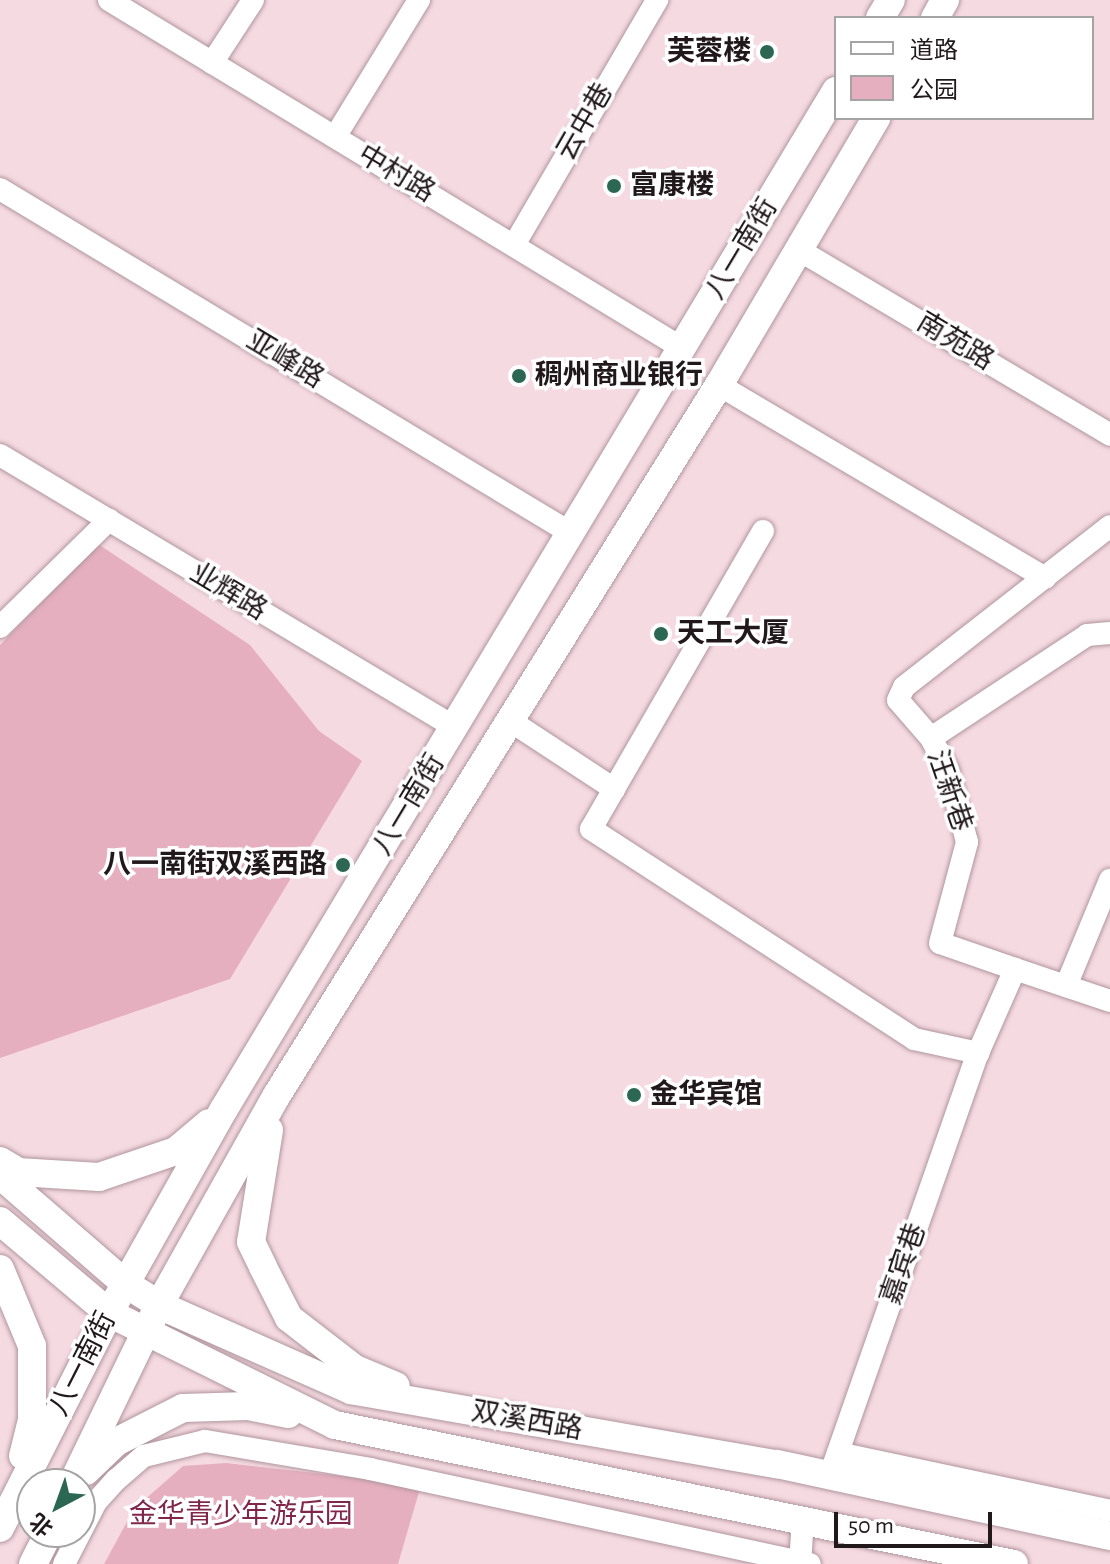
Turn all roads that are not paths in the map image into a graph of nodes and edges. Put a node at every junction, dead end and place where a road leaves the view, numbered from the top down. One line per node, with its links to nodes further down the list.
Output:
1 (253, 0): 5 (street)
2 (419, 0): 8 (street)
3 (657, 0): 10 (street, 云中巷)
4 (112, 1): 5 (street, 中村路)
5 (212, 63): 8 (street, 中村路)
6 (834, 94): 12 (main road, 八一南街)
7 (875, 120): 11 (main road, 八一南街)
8 (335, 137): 10 (street, 中村路)
9 (0, 189): 19 (street, 亚峰路)
10 (514, 245): 12 (street, 中村路)
11 (799, 250): 13 (main road, 八一南街); 14 (street, 南苑路)
12 (682, 348): 19 (main road, 八一南街)
13 (719, 385): 20 (street); 23 (main road, 八一南街)
14 (1110, 435)
15 (0, 455): 16 (street, 业辉路)
16 (109, 520): 21 (street); 24 (street, 业辉路)
17 (1110, 526): 20 (street, 汪新巷)
18 (763, 531): 26 (street)
19 (569, 532): 24 (main road, 八一南街)
20 (1045, 578): 25 (street, 汪新巷)
21 (0, 627)
22 (1110, 633): 25 (street)
23 (509, 720): 26 (street); 32 (main road, 八一南街)
24 (456, 728): 33 (main road, 八一南街)
25 (931, 738): 28 (street, 汪新巷)
26 (614, 789): 31 (street)
27 (1110, 880): 29 (street)
28 (1015, 969): 29 (street); 31 (street, 嘉宾巷)
29 (1066, 986): 30 (street)
30 (1110, 1001)
31 (978, 1053): 44 (street, 嘉宾巷)
32 (277, 1095): 39 (main road, 八一南街); 42 (main road)
33 (224, 1109): 34 (main road); 38 (main road, 八一南街)
34 (0, 1161)
35 (0, 1175): 38 (main road, 双溪西路)
36 (0, 1221): 40 (main road, 双溪西路)
37 (0, 1269): 48 (main road)
38 (126, 1284): 39 (main road, 双溪西路); 40 (main road, 八一南街)
39 (159, 1305): 41 (main road, 八一南街); 42 (main road, 双溪西路)
40 (109, 1313): 41 (main road, 双溪西路); 48 (main road, 八一南街)
41 (146, 1334): 43 (main road, 双溪西路); 45 (main road, 八一南街)
42 (445, 1406): 44 (main road, 双溪西路)
43 (328, 1422): 46 (main road); 49 (main road, 双溪西路)
44 (834, 1464): 47 (street); 50 (main road, 双溪西路)
45 (81, 1468)
46 (89, 1468)
47 (1110, 1511)
48 (6, 1515)
49 (803, 1519): 51 (main road, 双溪西路); 52 (street)
50 (1110, 1536)
51 (961, 1559): 54 (main road, 双溪西路)
52 (803, 1563): 53 (street)
53 (64, 1564)
54 (1014, 1564)

